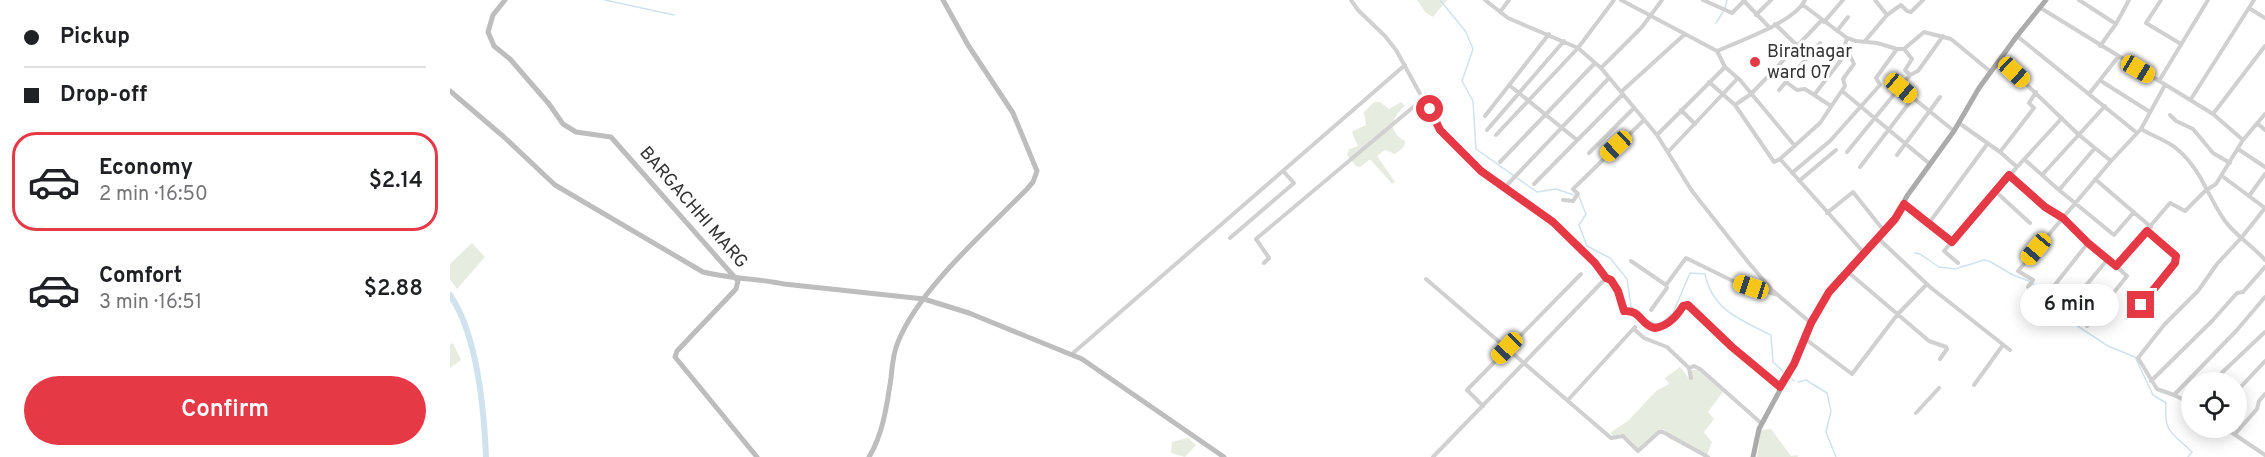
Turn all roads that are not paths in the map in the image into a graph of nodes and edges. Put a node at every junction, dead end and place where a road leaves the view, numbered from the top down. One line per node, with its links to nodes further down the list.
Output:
1 (505, 0): 175 (street, BARGACHHI MARG)
2 (943, 0): 183 (street)
3 (1351, 0): 56 (street)
4 (1485, 0): 24 (street)
5 (1509, 0): 24 (street)
6 (1614, 0): 47 (street)
7 (1621, 0): 27 (street)
8 (1662, 0): 27 (street)
9 (1703, 0): 10 (street)
10 (1744, 0): 25 (street)
11 (1771, 0): 25 (street)
12 (1842, 0): 30 (street)
13 (1875, 0): 26 (street)
14 (1923, 0): 26 (street)
15 (2046, 0): 22 (main road)
16 (2079, 0): 32 (street)
17 (2129, 0): 32 (street)
18 (2161, 0): 43 (street)
19 (2208, 0): 43 (street)
20 (2254, 0): 23 (street)
21 (1804, 2): 30 (street); 31 (street)
22 (2039, 8): 38 (main road); 45 (street)
23 (2249, 8): 29 (street); 83 (street)
24 (1500, 12): 35 (street)
25 (1756, 15): 33 (street)
26 (1887, 15): 41 (street)
27 (1650, 16): 36 (street); 58 (street)
28 (1848, 17): 34 (street)
29 (2265, 18)
30 (1823, 21): 34 (street); 44 (street)
31 (1775, 24): 33 (street); 44 (street)
32 (2116, 24): 45 (street)
33 (1769, 27): 50 (street)
34 (1837, 31): 39 (street)
35 (1549, 34): 40 (street); 67 (street)
36 (1685, 34): 50 (street); 75 (street)
37 (1942, 36): 49 (street); 59 (street); 60 (street)
38 (2017, 36): 54 (main road); 78 (street)
39 (1846, 38): 41 (street); 51 (street)
40 (1564, 41): 47 (street); 73 (street)
41 (1864, 42): 48 (street)
42 (1820, 44): 52 (street)
43 (2181, 44): 64 (street)
44 (1798, 46): 52 (street); 77 (street)
45 (2100, 46): 53 (street)
46 (2265, 46): 94 (street)
47 (1578, 48): 55 (street); 84 (street)
48 (1897, 49): 49 (street); 88 (street)
49 (1904, 49): 60 (street)
50 (1717, 51): 57 (street)
51 (1848, 51): 72 (street); 79 (street)
52 (1809, 57): 66 (street)
53 (2118, 57): 63 (street); 64 (street)
54 (2000, 59): 59 (main road); 74 (street)
55 (1595, 63): 58 (street); 93 (street)
56 (1405, 65): 81 (street); 135 (street)
57 (1725, 67): 62 (street); 65 (street)
58 (1601, 68): 61 (street)
59 (1991, 72): 101 (main road)
60 (1910, 75): 69 (street)
61 (1609, 78): 75 (street); 104 (street)
62 (1738, 78): 76 (street); 77 (street)
63 (2101, 81): 78 (street); 92 (street)
64 (2159, 81): 68 (street)
65 (1709, 82): 76 (street); 90 (street)
66 (1786, 82): 70 (street); 79 (street)
67 (1509, 85): 73 (street); 97 (street)
68 (2165, 85): 83 (street); 92 (street)
69 (1901, 88): 82 (street); 98 (street)
70 (1779, 90)
71 (450, 91): 175 (street)
72 (1842, 91): 86 (street); 88 (street)
73 (1520, 92): 84 (street); 105 (street)
74 (2036, 92): 99 (street); 123 (street)
75 (1622, 93): 89 (street); 113 (street)
76 (1724, 94): 85 (street); 103 (street)
77 (1751, 94): 85 (street); 117 (street)
78 (2089, 94): 87 (street)
79 (1814, 95): 86 (street)
80 (1940, 97): 91 (street)
81 (1424, 98): 169 (street); 176 (street)
82 (1913, 98): 91 (street); 106 (street)
83 (2191, 99): 94 (street)
84 (1530, 100): 93 (street); 110 (street)
85 (1735, 105): 126 (street)
86 (1831, 106): 117 (street)
87 (2104, 106): 109 (street); 112 (street)
88 (1861, 107): 98 (street); 136 (street)
89 (1634, 108): 100 (street); 124 (street)
90 (1681, 110): 103 (street); 111 (street)
91 (1929, 111): 108 (street); 116 (street)
92 (2150, 112): 109 (street)
93 (1546, 114): 104 (street); 129 (street)
94 (2213, 114): 114 (street)
95 (2265, 114): 102 (street)
96 (2170, 115): 130 (street)
97 (1485, 116)
98 (1874, 118): 106 (street); 122 (street)
99 (2062, 118): 112 (street); 127 (street)
100 (1644, 120): 111 (street); 149 (street)
101 (1959, 123): 108 (main road); 115 (street)
102 (2257, 123): 107 (street); 114 (street)
103 (1695, 124): 121 (street)
104 (1562, 127): 113 (street); 144 (street)
105 (1487, 130)
106 (1889, 130): 116 (street); 133 (street)
107 (2265, 130)
108 (1954, 131): 131 (main road)
109 (2139, 131): 128 (street); 146 (street)
110 (1496, 135)
111 (1657, 135): 121 (street)
112 (2079, 135): 118 (street); 139 (street)
113 (1577, 140): 143 (street)
114 (2243, 141): 119 (street)
115 (1988, 143): 123 (street); 157 (street)
116 (1906, 144): 125 (street); 131 (street)
117 (1795, 146): 126 (street)
118 (2096, 148): 128 (street); 145 (street)
119 (2238, 149): 130 (street); 132 (street)
120 (1836, 150): 142 (street)
121 (1668, 152): 181 (street)
122 (1847, 152)
123 (2000, 152): 134 (street)
124 (1589, 153)
125 (1897, 155)
126 (1780, 159): 136 (street)
127 (2024, 159): 134 (street); 139 (street)
128 (2111, 161): 141 (street)
129 (1500, 162)
130 (2230, 163): 140 (street)
131 (1930, 164): 151 (main road)
132 (2265, 166)
133 (1860, 167)
134 (2017, 167): 138 (street)
135 (1283, 171): 161 (street); 196 (street)
136 (1792, 173): 142 (street)
137 (2265, 174): 148 (street)
138 (2009, 175): 147 (street); 155 (street)
139 (2042, 175): 145 (street)
140 (2222, 176): 146 (street); 148 (street)
141 (2095, 180): 150 (street); 153 (street)
142 (1799, 181): 154 (street)
143 (1534, 184)
144 (1507, 185)
145 (2059, 190): 150 (street)
146 (2208, 190): 158 (street); 160 (street)
147 (1995, 191): 156 (street); 163 (street)
148 (2249, 196): 152 (street)
149 (1563, 200)
150 (2075, 203): 153 (street); 155 (street)
151 (1904, 204): 157 (street); 159 (main road)
152 (2265, 208): 160 (street)
153 (2134, 212): 158 (street)
154 (1827, 213): 159 (street); 165 (street)
155 (2063, 218): 164 (street); 180 (street)
156 (2030, 222)
157 (1929, 223): 163 (street)
158 (2149, 229): 171 (street); 184 (street)
159 (1884, 232): 162 (main road)
160 (2242, 237): 167 (street); 204 (street)
161 (1230, 238)
162 (1879, 239): 165 (main road); 178 (street)
163 (1952, 242): 170 (street)
164 (2088, 243): 166 (street); 186 (street)
165 (1865, 254): 173 (main road)
166 (2107, 260): 171 (street); 186 (street)
167 (2265, 260)
168 (1631, 261): 179 (street)
169 (1264, 263)
170 (1958, 263)
171 (2116, 266): 190 (street)
172 (2265, 267): 204 (street)
173 (1848, 272): 187 (street); 189 (main road)
174 (1581, 274): 194 (street)
175 (736, 277): 183 (street); 218 (street, BARGACHHI MARG)
176 (1606, 278): 199 (street); 206 (street)
177 (1426, 279): 194 (street)
178 (1927, 284): 187 (street); 193 (street)
179 (1666, 285): 181 (street); 185 (street)
180 (2028, 287)
181 (1778, 296): 189 (street)
182 (2265, 297): 209 (street)
183 (924, 299): 196 (street); 219 (street)
184 (2141, 305)
185 (1651, 310)
186 (2059, 311): 188 (street)
187 (1897, 315): 192 (street); 197 (street)
188 (2055, 316)
189 (1811, 323): 192 (main road)
190 (2087, 326)
191 (2265, 332): 201 (street)
192 (1804, 338): 206 (main road)
193 (2003, 345): 195 (street); 205 (street)
194 (1507, 348): 199 (street); 212 (street)
195 (2010, 350)
196 (1072, 354): 220 (street)
197 (1940, 359)
198 (2265, 361): 203 (street)
199 (1524, 363): 211 (street); 212 (street)
200 (1689, 368): 202 (street); 211 (street); 215 (street)
201 (2223, 372)
202 (1691, 378)
203 (2247, 380)
204 (2151, 381): 209 (street)
205 (1974, 385)
206 (1780, 387): 215 (main road)
207 (1939, 388): 213 (street)
208 (2265, 394): 214 (street)
209 (2174, 395): 210 (street)
210 (2181, 398)
211 (1568, 400): 222 (street)
212 (1483, 405): 221 (street)
213 (1917, 413)
214 (2247, 420)
215 (1761, 423): 223 (main road)
216 (2241, 438): 217 (street)
217 (2265, 455)
218 (757, 457)
219 (869, 457)
220 (1224, 457)
221 (1433, 457)
222 (1708, 457)
223 (1753, 457)

